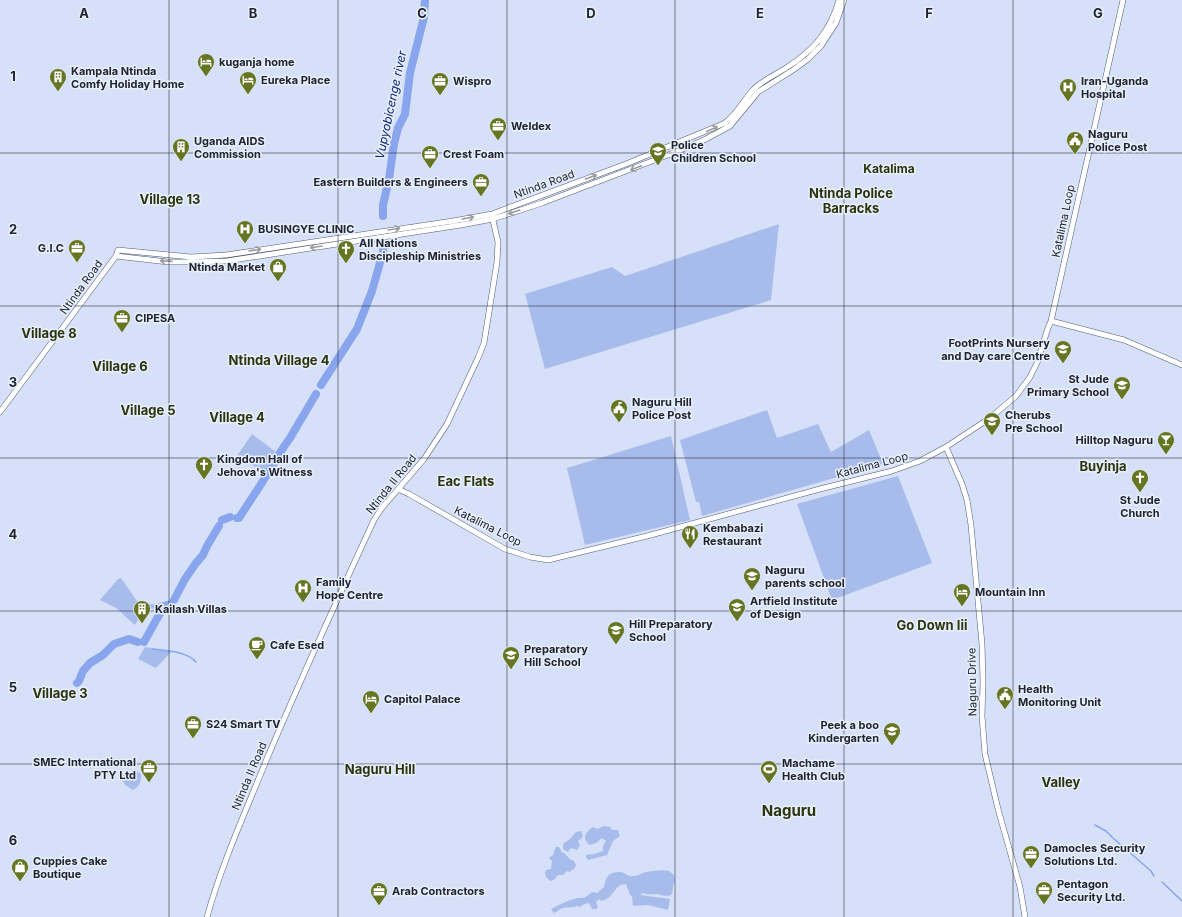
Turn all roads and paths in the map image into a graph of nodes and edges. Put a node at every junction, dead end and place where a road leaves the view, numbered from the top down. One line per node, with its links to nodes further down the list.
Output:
1 (839, 0): 4 (street, Ntinda Road, one-way to 1)
2 (844, 0): 4 (street, Ntinda Road, one-way to 4)
3 (1122, 0): 6 (street, Katalima Loop)
4 (492, 216): 5 (street, Ntinda Road, one-way to 5); 5 (street, Ntinda Road, one-way to 4); 10 (street, Ntinda II Road)
5 (116, 256): 8 (street, Ntinda Road)
6 (1051, 321): 7 (street); 9 (street, Katalima Loop)
7 (1182, 365)
8 (0, 412)
9 (946, 447): 10 (street, Katalima Loop); 12 (street, Naguru Drive)
10 (398, 489): 11 (street, Ntinda II Road)
11 (207, 917)
12 (1026, 917)

